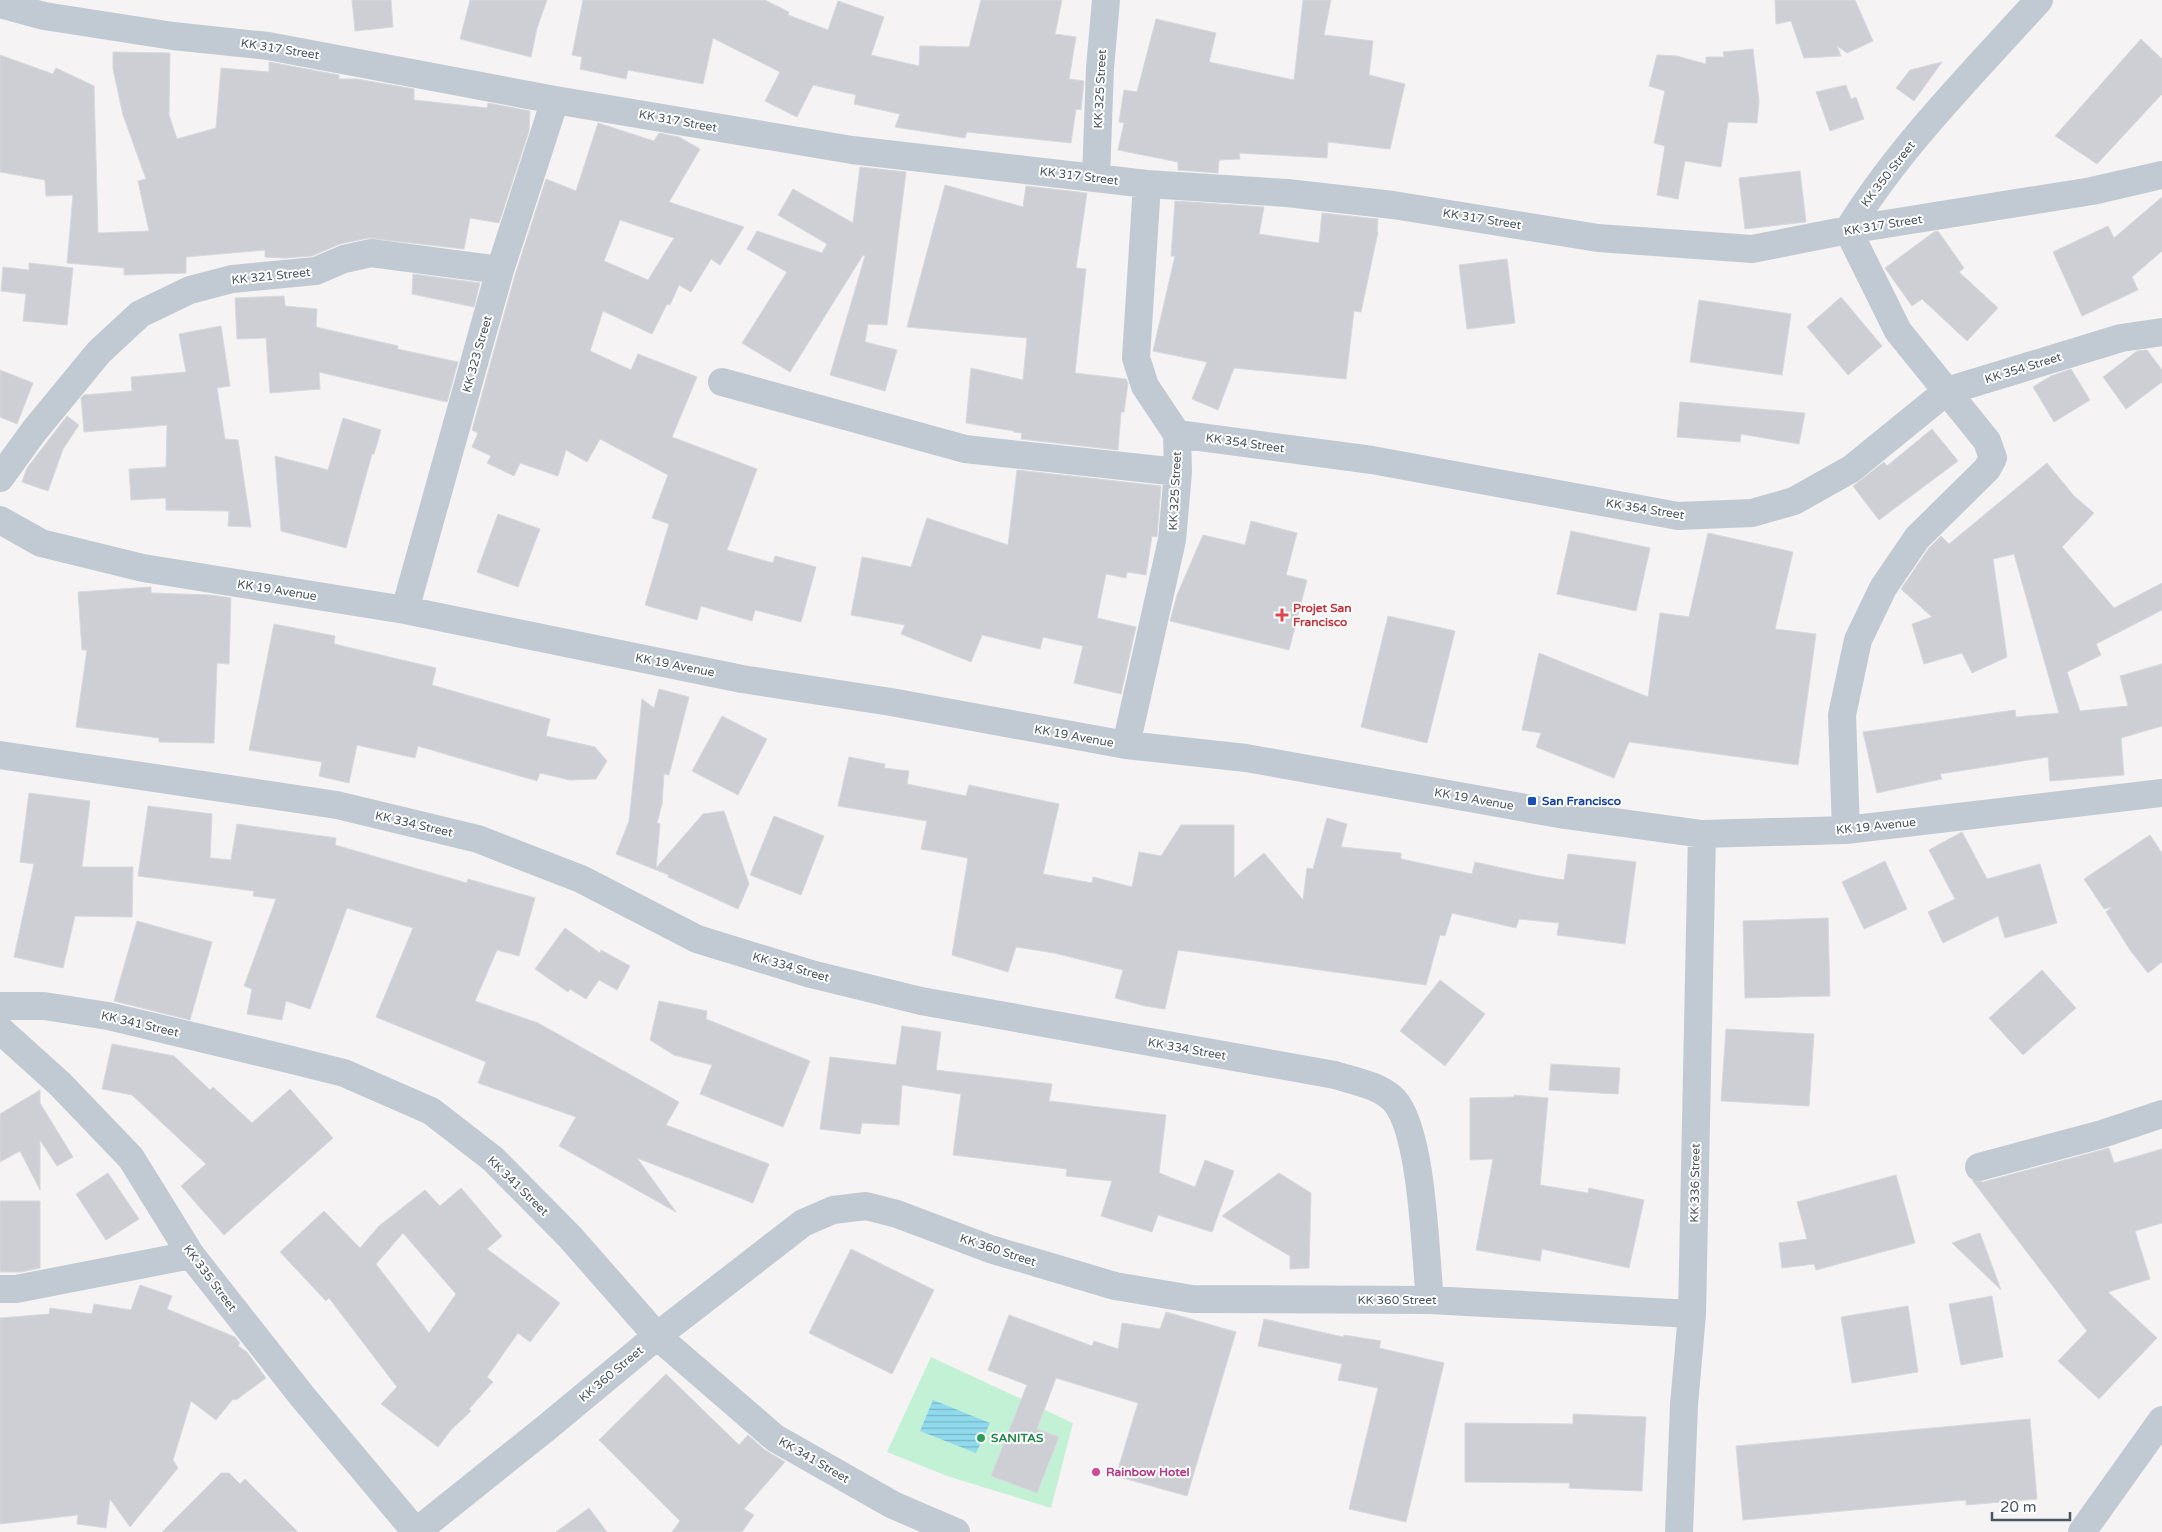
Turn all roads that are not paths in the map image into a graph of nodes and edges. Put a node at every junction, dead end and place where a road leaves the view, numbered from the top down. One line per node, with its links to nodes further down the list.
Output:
1 (1106, 0): 6 (street, KK 325 Street)
2 (2039, 0): 8 (street, KK 350 Street)
3 (0, 4): 4 (street, KK 317 Street)
4 (555, 100): 6 (street, KK 317 Street); 9 (street, KK 323 Street)
5 (2162, 176): 8 (street, KK 317 Street)
6 (1096, 178): 7 (street, KK 317 Street)
7 (1147, 184): 8 (street, KK 317 Street); 13 (street, KK 325 Street)
8 (1848, 230): 12 (street)
9 (500, 270): 15 (street, KK 321 Street); 17 (street, KK 323 Street)
10 (2162, 332): 12 (street, KK 354 Street)
11 (722, 382): 14 (street)
12 (1947, 391): 13 (street, KK 354 Street); 21 (street)
13 (1177, 434): 14 (street, KK 325 Street)
14 (1178, 472): 18 (street, KK 325 Street)
15 (0, 478)
16 (0, 520): 17 (street, KK 19 Avenue)
17 (405, 610): 18 (street, KK 19 Avenue)
18 (1126, 745): 22 (street, KK 19 Avenue)
19 (0, 755): 29 (street, KK 334 Street)
20 (2162, 793): 21 (street, KK 19 Avenue)
21 (1846, 830): 22 (street, KK 19 Avenue)
22 (1702, 834): 30 (street, KK 336 Street)
23 (0, 1011): 31 (street, KK 341 Street)
24 (0, 1030): 27 (street, KK 335 Street)
25 (2162, 1114): 26 (street)
26 (1979, 1167)
27 (191, 1255): 28 (street); 33 (street, KK 335 Street)
28 (0, 1289)
29 (1430, 1300): 30 (street, KK 360 Street); 31 (street, KK 360 Street)
30 (1692, 1314): 35 (street, KK 336 Street)
31 (657, 1336): 33 (street, KK 360 Street); 34 (street, KK 341 Street)
32 (2160, 1425): 36 (street)
33 (416, 1532)
34 (956, 1532)
35 (1679, 1532)
36 (2082, 1532)

